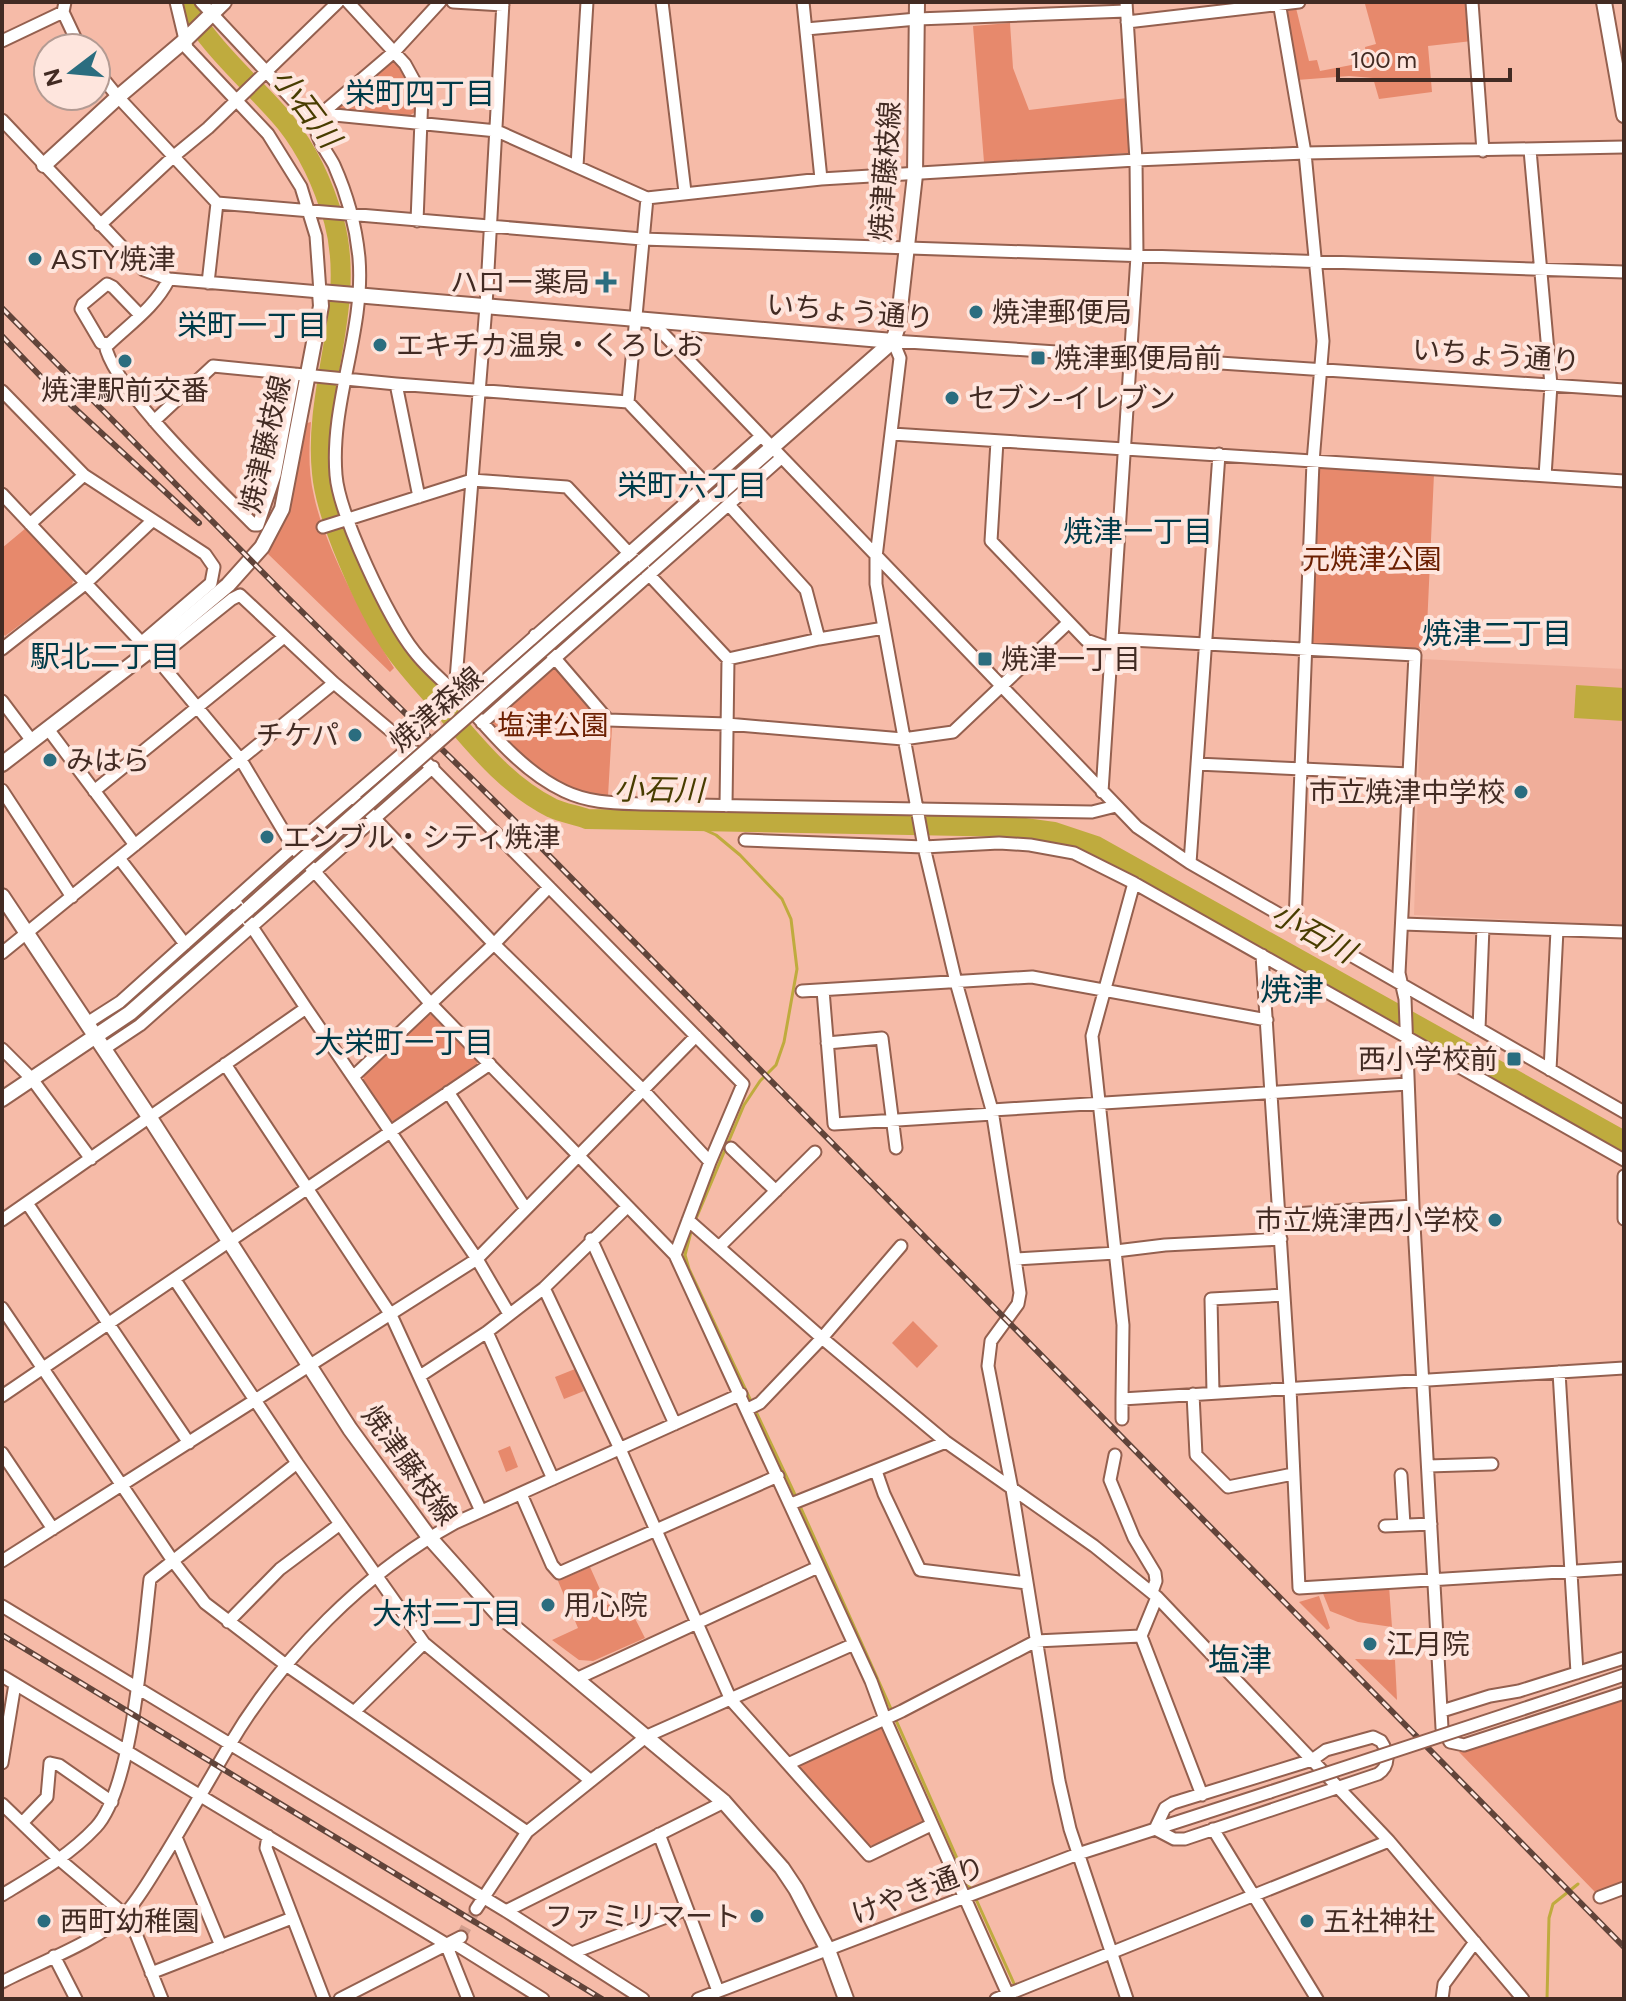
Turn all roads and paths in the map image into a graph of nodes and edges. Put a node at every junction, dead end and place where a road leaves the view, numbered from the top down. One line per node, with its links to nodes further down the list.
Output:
1 (176, 2): 24 (street)
2 (201, 2): 20 (street)
3 (224, 2): 20 (main road)
4 (338, 2): 27 (street)
5 (348, 2): 26 (street)
6 (440, 2): 26 (street)
7 (453, 2): 15 (street)
8 (587, 2): 43 (street)
9 (662, 2): 46 (street)
10 (803, 2): 22 (street)
11 (917, 2): 21 (main road, 焼津藤枝線)
12 (1299, 2): 16 (street)
13 (1472, 2): 38 (street)
14 (1604, 2): 32 (main road)
15 (503, 3): 35 (street)
16 (1279, 4): 17 (street); 39 (street)
17 (1239, 6): 19 (street)
18 (64, 7): 23 (street); 25 (street)
19 (1126, 12): 21 (street); 41 (street)
20 (209, 17): 24 (main road); 27 (street)
21 (917, 19): 22 (street); 44 (main road, 焼津藤枝線)
22 (806, 29): 45 (street)
23 (74, 32)
24 (187, 38): 29 (street); 30 (main road)
25 (2, 41)
26 (395, 51): 31 (street); 34 (street)
27 (262, 74): 29 (street); 31 (street)
28 (112, 90): 30 (street)
29 (239, 96): 40 (street); 49 (street)
30 (118, 97): 40 (street); 42 (main road)
31 (320, 115): 34 (street); 50 (street)
32 (1624, 115)
33 (2, 120): 42 (street)
34 (422, 123): 35 (street); 51 (street)
35 (497, 131): 43 (street); 53 (street)
36 (1624, 147): 37 (street)
37 (1530, 150): 38 (street); 58 (street)
38 (1483, 151): 39 (street)
39 (1305, 153): 41 (street); 57 (street)
40 (174, 156): 48 (street); 52 (street)
41 (1136, 160): 44 (street); 56 (street)
42 (44, 165): 52 (street)
43 (577, 166): 47 (street)
44 (915, 175): 45 (street); 55 (main road, 焼津藤枝線)
45 (821, 179): 46 (street)
46 (685, 192): 47 (street)
47 (647, 198): 54 (street)
48 (217, 203): 49 (street); 61 (street)
49 (314, 211): 50 (street); 62 (street)
50 (346, 214): 51 (street); 63 (street)
51 (417, 221): 53 (street)
52 (100, 225): 60 (street)
53 (490, 226): 54 (street); 64 (street)
54 (642, 239): 55 (street); 66 (street)
55 (906, 247): 56 (street); 67 (main road, 焼津藤枝線)
56 (1137, 256): 57 (street); 69 (street)
57 (1316, 262): 58 (street); 70 (street)
58 (1542, 269): 59 (street); 74 (street)
59 (1624, 272)
60 (169, 279): 61 (street); 65 (street)
61 (208, 283): 62 (street)
62 (325, 293): 63 (main road); 71 (main road, 焼津藤枝線)
63 (355, 295): 64 (main road, いちょう通り); 72 (street)
64 (486, 306): 66 (main road, いちょう通り); 75 (street)
65 (140, 315): 68 (street); 68 (street)
66 (642, 320): 67 (main road, いちょう通り); 78 (street); 82 (street)
67 (893, 341): 69 (street, いちょう通り); 80 (street); 82 (main road, 焼津森線)
68 (105, 344): 79 (street)
69 (1131, 357): 70 (street, いちょう通り); 83 (street)
70 (1320, 369): 74 (street, いちょう通り); 85 (street)
71 (306, 375): 72 (street); 79 (street); 79 (street); 111 (main road, 焼津藤枝線)
72 (344, 379): 73 (street); 94 (street)
73 (396, 384): 75 (street); 92 (street)
74 (1551, 385): 76 (street, いちょう通り); 87 (street)
75 (480, 390): 78 (street); 88 (street)
76 (1624, 390)
77 (2, 391): 86 (street)
78 (628, 402): 90 (street)
79 (154, 421)
80 (892, 434): 81 (street); 99 (street)
81 (997, 441): 83 (street); 102 (street)
82 (771, 447): 90 (street); 93 (street); 99 (street); 170 (main road, 焼津森線, bridge)
83 (1125, 449): 84 (street); 108 (street)
84 (1219, 454): 85 (street); 107 (street)
85 (1313, 462): 87 (street); 110 (street)
86 (84, 475): 95 (street); 96 (street)
87 (1545, 476): 89 (street)
88 (472, 480): 92 (street); 98 (street); 116 (street)
89 (1624, 481)
90 (706, 484): 98 (street)
91 (2, 494): 96 (street)
92 (419, 497): 94 (street)
93 (729, 505): 100 (street); 106 (street)
94 (345, 520): 97 (street); 116 (street)
95 (152, 521): 101 (street); 111 (street)
96 (30, 524): 101 (street)
97 (323, 527)
98 (628, 553): 100 (street); 104 (street)
99 (876, 557): 103 (street); 115 (street)
100 (650, 576): 112 (street); 113 (street)
101 (85, 584): 109 (street); 111 (street)
102 (1068, 623): 108 (street); 115 (street)
103 (884, 628): 106 (street); 122 (street)
104 (535, 635): 112 (street); 116 (street)
105 (284, 637): 111 (street); 114 (street); 118 (street)
106 (819, 639): 113 (street)
107 (1206, 643): 108 (street); 110 (street); 127 (street)
108 (1112, 644): 133 (street)
109 (2, 649)
110 (1304, 649): 129 (street); 130 (street)
111 (149, 651): 118 (street); 121 (main road, 焼津藤枝線)
112 (556, 657): 119 (street); 120 (street)
113 (728, 659): 120 (street)
114 (334, 683): 124 (street); 125 (street)
115 (1000, 687): 122 (street); 133 (street)
116 (459, 696): 119 (street)
117 (2, 701): 123 (street)
118 (197, 707): 125 (street); 132 (street)
119 (482, 723): 135 (street)
120 (727, 724): 122 (street); 135 (street)
121 (48, 729): 123 (main road, 焼津藤枝線); 132 (street)
122 (903, 739): 137 (street)
123 (32, 741): 126 (main road, 焼津藤枝線)
124 (410, 747): 128 (street); 134 (street)
125 (241, 760): 141 (street); 142 (street)
126 (2, 764)
127 (1197, 764): 129 (street); 144 (street)
128 (433, 767): 138 (street); 147 (street)
129 (1300, 767): 130 (street); 151 (street)
130 (1409, 774): 152 (street)
131 (2, 790): 149 (street)
132 (94, 791): 141 (street)
133 (1102, 792): 136 (street)
134 (353, 796): 138 (street); 142 (street)
135 (726, 806): 137 (street)
136 (1116, 806): 137 (street); 144 (street)
137 (916, 810): 140 (street)
138 (375, 818): 145 (street); 159 (street)
139 (745, 840): 140 (street)
140 (924, 844): 146 (street); 162 (street)
141 (135, 845): 143 (street)
142 (293, 847): 145 (street); 150 (street)
143 (119, 858): 149 (street); 158 (street)
144 (1190, 863): 151 (street)
145 (314, 872): 153 (street); 167 (street)
146 (1134, 883): 161 (street); 165 (street)
147 (549, 887): 159 (street); 172 (street)
148 (2, 896): 157 (main road, 焼津藤枝線)
149 (72, 897): 157 (street)
150 (234, 900): 153 (street); 158 (street)
151 (1295, 923): 163 (street)
152 (1403, 924): 154 (street); 163 (street)
153 (253, 927): 168 (street); 176 (street)
154 (1483, 927): 155 (street); 171 (street)
155 (1557, 930): 156 (street); 179 (street)
156 (1624, 932)
157 (27, 934): 160 (street); 170 (main road, 焼津藤枝線)
158 (185, 944): 170 (street)
159 (494, 944): 167 (street); 183 (street)
160 (2, 953)
161 (1262, 955): 169 (street); 173 (street)
162 (956, 982): 164 (street); 165 (street); 188 (street)
163 (1402, 986): 171 (street); 173 (street)
164 (823, 990): 166 (street); 174 (street)
165 (1105, 990): 169 (street); 187 (street)
166 (802, 991)
167 (431, 1004): 178 (street); 180 (street)
168 (306, 1008): 177 (street); 180 (street)
169 (1267, 1020): 185 (street)
170 (91, 1029): 176 (main road, 焼津藤枝線); 181 (main road, 焼津森線)
171 (1479, 1029): 179 (street)
172 (696, 1036): 183 (street); 199 (street)
173 (1406, 1036): 182 (street); 198 (street)
174 (827, 1043): 191 (street); 191 (street)
175 (2, 1049): 181 (street)
176 (104, 1049): 190 (main road, 焼津藤枝線)
177 (225, 1064): 190 (street); 201 (street)
178 (490, 1064): 184 (street); 196 (street)
179 (1550, 1070): 189 (street)
180 (354, 1076): 192 (street)
181 (32, 1079): 186 (main road, 焼津森線); 197 (street)
182 (1408, 1084): 185 (street); 204 (street)
183 (644, 1091): 196 (street); 199 (street)
184 (448, 1092): 192 (street); 206 (street)
185 (1272, 1092): 187 (street); 207 (street)
186 (2, 1099)
187 (1099, 1103): 188 (street); 216 (street)
188 (992, 1112): 191 (street); 219 (street)
189 (1624, 1112)
190 (150, 1118): 197 (street); 213 (main road, 焼津藤枝線)
191 (894, 1120): 194 (street)
192 (391, 1131): 201 (street); 218 (street)
193 (731, 1148): 202 (street)
194 (896, 1148)
195 (815, 1152): 202 (street)
196 (578, 1157): 205 (street); 206 (street)
197 (91, 1159): 203 (street)
198 (1624, 1160)
199 (710, 1162): 210 (street)
200 (1624, 1176): 208 (street)
201 (309, 1188): 213 (street); 225 (street)
202 (776, 1191): 215 (street)
203 (27, 1203): 209 (street); 226 (street)
204 (1413, 1206): 207 (street); 234 (street)
205 (627, 1207): 211 (street); 217 (street)
206 (526, 1209): 218 (street)
207 (1279, 1215): 212 (street)
208 (1624, 1219)
209 (2, 1220)
210 (688, 1220): 215 (street); 217 (street)
211 (591, 1239): 221 (street); 244 (street)
212 (1281, 1239): 216 (street); 222 (street)
213 (231, 1243): 220 (street); 229 (main road, 焼津藤枝線)
214 (901, 1246): 228 (street)
215 (719, 1247): 228 (street)
216 (1116, 1252): 219 (street); 240 (street)
217 (675, 1255): 237 (street)
218 (477, 1259): 224 (street); 225 (street)
219 (1015, 1259): 259 (street)
220 (175, 1280): 226 (street); 241 (street)
221 (544, 1288): 224 (street); 247 (street)
222 (1284, 1295): 235 (street); 236 (street)
223 (2, 1308): 231 (street)
224 (509, 1314): 227 (street)
225 (391, 1315): 229 (street); 233 (street)
226 (108, 1325): 231 (street); 246 (street)
227 (487, 1332): 233 (street); 257 (street)
228 (822, 1338): 242 (street); 245 (street)
229 (310, 1364): 241 (street); 269 (main road, 焼津藤枝線)
230 (1624, 1368): 232 (street)
231 (42, 1369): 239 (street); 258 (street)
232 (1559, 1372): 234 (street); 274 (street)
233 (420, 1376): 262 (street)
234 (1424, 1380): 235 (street); 252 (street)
235 (1290, 1388): 236 (street); 254 (street)
236 (1213, 1393): 238 (street)
237 (741, 1394): 242 (street); 244 (street)
238 (1193, 1394): 240 (street); 254 (street)
239 (2, 1396)
240 (1122, 1399): 243 (street)
241 (256, 1401): 246 (street); 250 (street)
242 (748, 1409): 256 (street)
243 (1122, 1419)
244 (675, 1424): 247 (street)
245 (946, 1442): 253 (street); 259 (street)
246 (189, 1443): 258 (street)
247 (620, 1449): 257 (street); 268 (street)
248 (2, 1453): 267 (street)
249 (1115, 1455): 278 (street)
250 (297, 1463): 263 (street); 271 (street)
251 (1492, 1464): 252 (street)
252 (1428, 1466): 264 (street)
253 (876, 1471): 261 (street); 277 (street)
254 (1293, 1474): 276 (street)
255 (1401, 1475): 265 (street)
256 (778, 1476): 261 (street); 268 (street)
257 (553, 1479): 260 (street)
258 (122, 1487): 267 (street); 271 (street)
259 (1012, 1489): 277 (street); 278 (street)
260 (521, 1494): 262 (street); 268 (street)
261 (791, 1504): 272 (street)
262 (481, 1511): 269 (street)
263 (340, 1524): 275 (street); 280 (street)
264 (1431, 1524): 265 (street); 276 (street)
265 (1404, 1525): 266 (street)
266 (1385, 1526)
267 (53, 1529): 270 (street)
268 (656, 1531): 281 (street)
269 (429, 1537): 275 (street); 291 (main road, 焼津藤枝線)
270 (2, 1561)
271 (173, 1561): 280 (street); 293 (street)
272 (818, 1567): 281 (street); 285 (street)
273 (1624, 1568): 274 (street)
274 (1569, 1571): 276 (street); 288 (street)
275 (378, 1577): 284 (street); 287 (street)
276 (1434, 1579): 296 (street)
277 (1027, 1583): 283 (street)
278 (1154, 1594): 282 (street); 302 (street)
279 (2, 1606): 293 (street)
280 (228, 1622): 287 (street)
281 (698, 1622): 291 (street); 295 (street)
282 (1141, 1636): 283 (street); 307 (street)
283 (1036, 1641): 298 (street); 321 (street)
284 (424, 1643): 297 (street); 305 (street)
285 (854, 1644): 295 (street); 298 (street)
286 (1624, 1658): 288 (street)
287 (286, 1665): 297 (street); 300 (street)
288 (1577, 1673): 296 (street)
289 (1624, 1675): 314 (street, けやき通り, bridge)
290 (2, 1676): 292 (street)
291 (576, 1679): 299 (main road, 焼津藤枝線)
292 (15, 1684): 301 (street); 303 (street)
293 (137, 1687): 300 (street); 301 (street)
294 (1624, 1693): 296 (street)
295 (731, 1700): 299 (street); 304 (street)
296 (1442, 1711)
297 (354, 1712): 316 (street)
298 (885, 1719): 304 (street); 313 (street)
299 (647, 1736): 305 (street); 310 (main road, 焼津藤枝線)
300 (231, 1744): 308 (street); 328 (street)
301 (127, 1749): 308 (street); 309 (street)
302 (1312, 1760): 306 (street); 306 (street); 307 (street)
303 (2, 1763)
304 (788, 1764): 313 (street)
305 (591, 1781): 316 (street)
306 (1337, 1787): 315 (street); 320 (street)
307 (1202, 1795): 314 (street)
308 (201, 1796): 318 (street); 319 (street)
309 (112, 1802): 312 (street); 322 (street)
310 (724, 1802): 317 (street); 336 (main road, 焼津藤枝線)
311 (2, 1804): 312 (street)
312 (22, 1823): 322 (street)
313 (931, 1825): 327 (street)
314 (1155, 1829): 315 (street); 321 (street, けやき通り)
315 (1213, 1829): 325 (street)
316 (527, 1832): 328 (street)
317 (659, 1834): 329 (street); 330 (street)
318 (268, 1836): 332 (street); 333 (street)
319 (176, 1837): 331 (street); 335 (street)
320 (1389, 1841): 325 (street); 334 (street)
321 (1078, 1854): 327 (street, けやき通り); 337 (street)
322 (60, 1860): 324 (street); 331 (street)
323 (1624, 1888): 326 (street)
324 (2, 1895)
325 (1253, 1896): 337 (street); 354 (street)
326 (1600, 1897)
327 (965, 1898): 336 (street, けやき通り); 343 (street)
328 (480, 1904): 330 (street)
329 (687, 1909): 338 (street); 342 (street)
330 (506, 1911): 338 (street)
331 (125, 1914): 339 (street); 340 (street)
332 (292, 1918): 335 (street); 346 (street)
333 (453, 1941): 347 (street); 348 (street); 349 (street)
334 (1475, 1942): 355 (street); 356 (street)
335 (221, 1946): 340 (street)
336 (828, 1950): 342 (street, けやき通り); 352 (main road, 焼津藤枝線)
337 (1111, 1952): 343 (street); 353 (street)
338 (572, 1953): 350 (street)
339 (54, 1956): 341 (street); 344 (street)
340 (151, 1973): 345 (street)
341 (2, 1982)
342 (718, 1991): 351 (street, けやき通り)
343 (1009, 1994)
344 (76, 1999)
345 (162, 1999)
346 (324, 1999)
347 (340, 1999)
348 (468, 1999)
349 (543, 1999)
350 (643, 1999)
351 (698, 1999)
352 (846, 1999)
353 (1127, 1999)
354 (1317, 1999)
355 (1442, 1999)
356 (1523, 1999)

